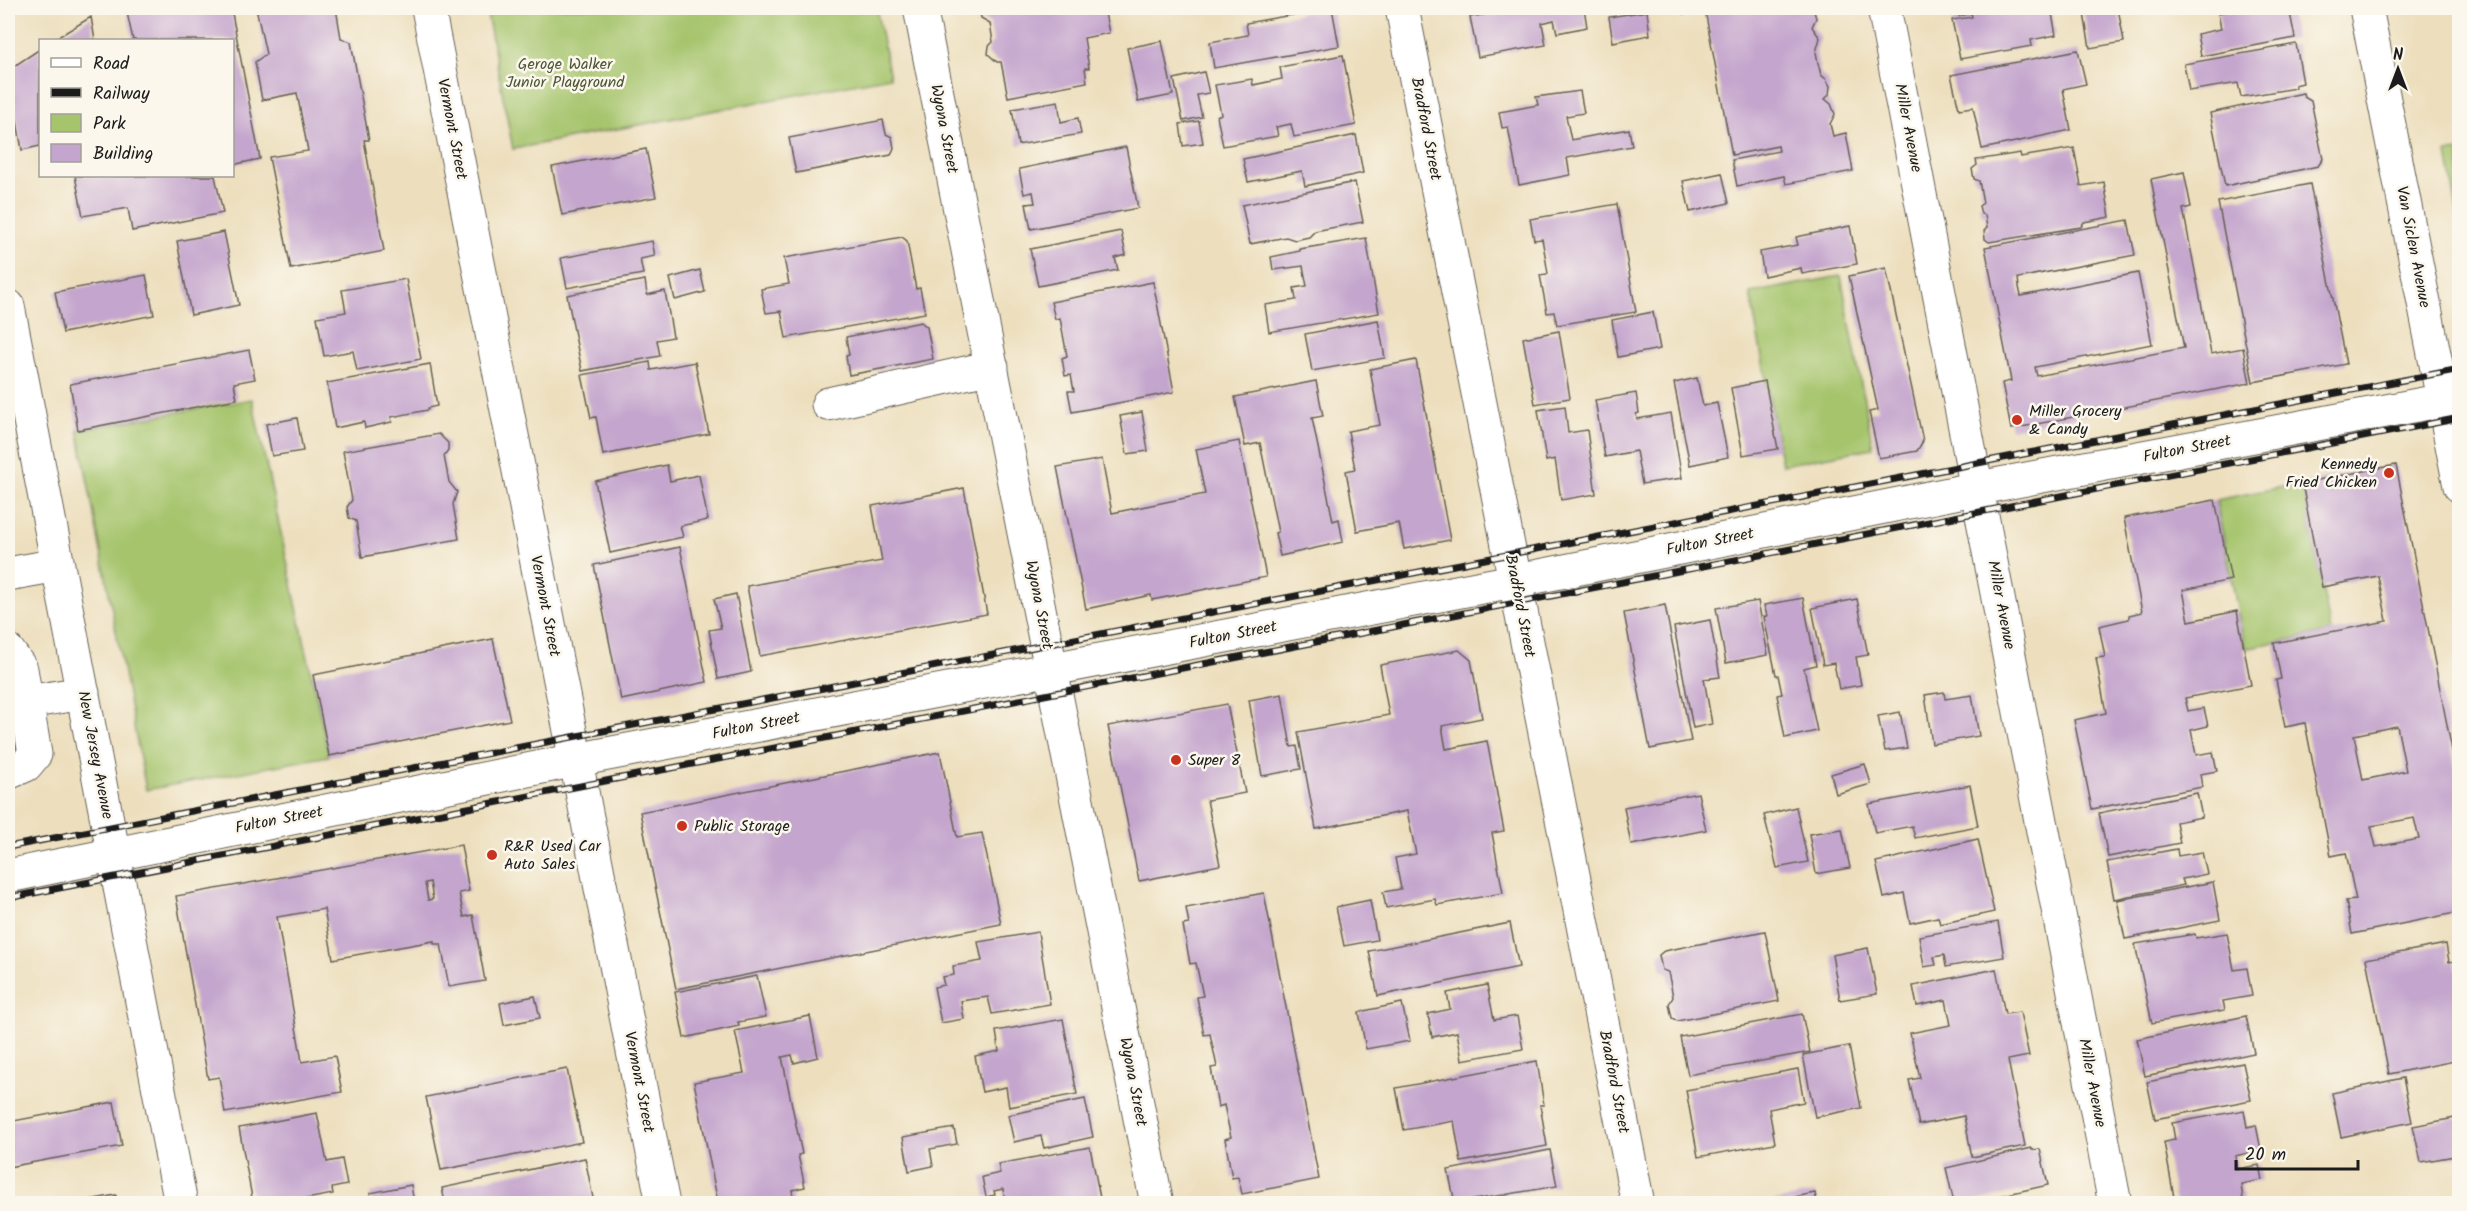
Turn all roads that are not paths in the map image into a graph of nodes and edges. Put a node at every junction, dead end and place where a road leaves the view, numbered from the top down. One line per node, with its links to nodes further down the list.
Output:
1 (428, 8): 19 (street, Vermont Street)
2 (920, 8): 7 (street, Wyona Street)
3 (1402, 8): 14 (street, Bradford Street)
4 (1884, 8): 11 (street, Miller Avenue)
5 (2366, 8): 8 (street, Van Siclen Avenue)
6 (8, 306): 12 (street, New Jersey Avenue)
7 (992, 367): 9 (street); 16 (street, Wyona Street)
8 (2451, 399): 10 (street, Van Siclen Avenue); 11 (street, Fulton Street)
9 (828, 404)
10 (2460, 486)
11 (1979, 488): 14 (street, Fulton Street); 27 (street, Miller Avenue)
12 (58, 565): 13 (street); 17 (street, New Jersey Avenue)
13 (8, 574)
14 (1515, 581): 16 (street, Fulton Street); 26 (street, Bradford Street)
15 (8, 651): 18 (street)
16 (1052, 670): 19 (street, Fulton Street); 25 (street, Wyona Street)
17 (83, 693): 18 (street); 21 (street, New Jersey Avenue)
18 (23, 719): 20 (street)
19 (576, 760): 21 (street, Fulton Street); 24 (street, Vermont Street)
20 (8, 772)
21 (115, 853): 22 (street, Fulton Street); 23 (street, New Jersey Avenue)
22 (8, 876)
23 (182, 1203)
24 (663, 1203)
25 (1156, 1203)
26 (1638, 1203)
27 (2115, 1203)

